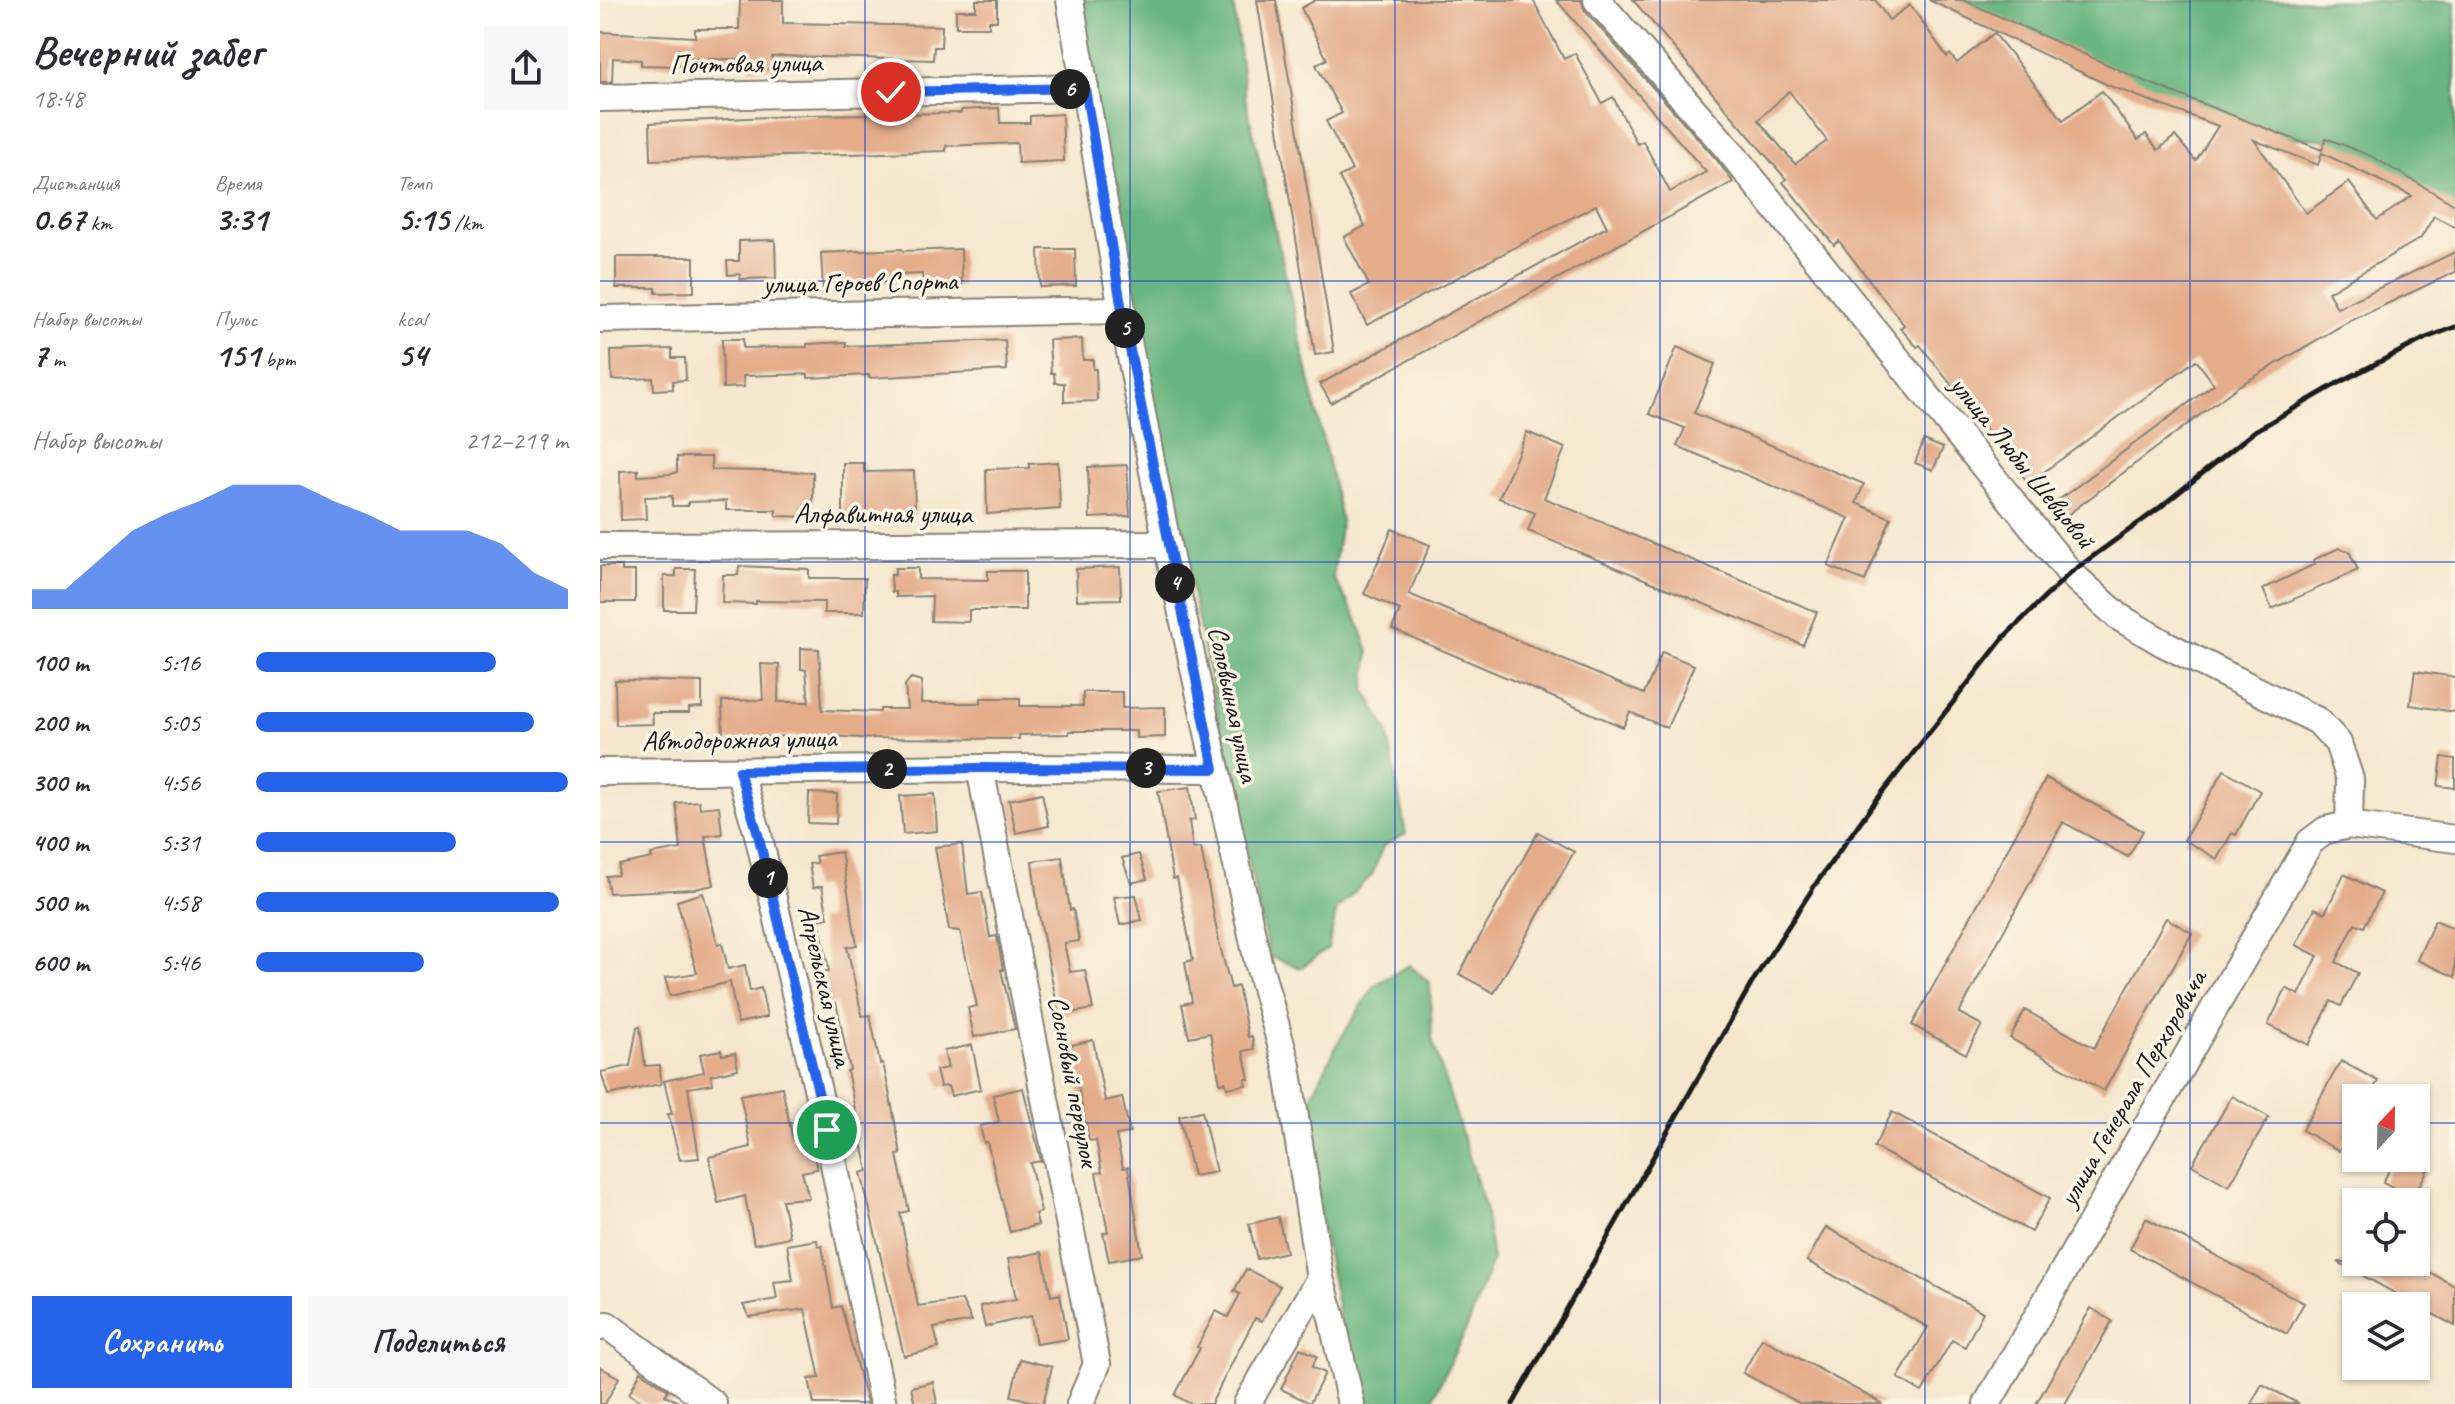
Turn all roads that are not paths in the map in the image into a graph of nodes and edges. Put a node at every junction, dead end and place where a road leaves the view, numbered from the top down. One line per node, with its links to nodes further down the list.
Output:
1 (1070, 0): 3 (street, Соловьиная улица)
2 (1597, 0): 13 (street, улица Любы Шевцовой)
3 (1085, 88): 4 (street, Почтовая улица); 5 (street, Соловьиная улица)
4 (600, 98)
5 (1122, 310): 6 (street, улица Героев Спорта); 7 (street, Соловьиная улица)
6 (600, 319)
7 (1167, 544): 8 (street, Алфавитная улица); 10 (street, Соловьиная улица)
8 (600, 546)
9 (980, 768): 10 (street, Автодорожная улица); 11 (street, Автодорожная улица); 19 (street, Сосновый переулок)
10 (1214, 769): 15 (street, Соловьиная улица)
11 (739, 771): 12 (street, Автодорожная улица); 18 (street, Апрельская улица)
12 (600, 772)
13 (2349, 825): 14 (street); 22 (street, улица Генерала Перхоровича)
14 (2455, 839)
15 (1320, 1278): 20 (street); 21 (street, Соловьиная улица)
16 (602, 1322): 17 (street)
17 (713, 1404)
18 (883, 1404)
19 (1080, 1404)
20 (1247, 1404)
21 (1351, 1404)
22 (1987, 1404)

